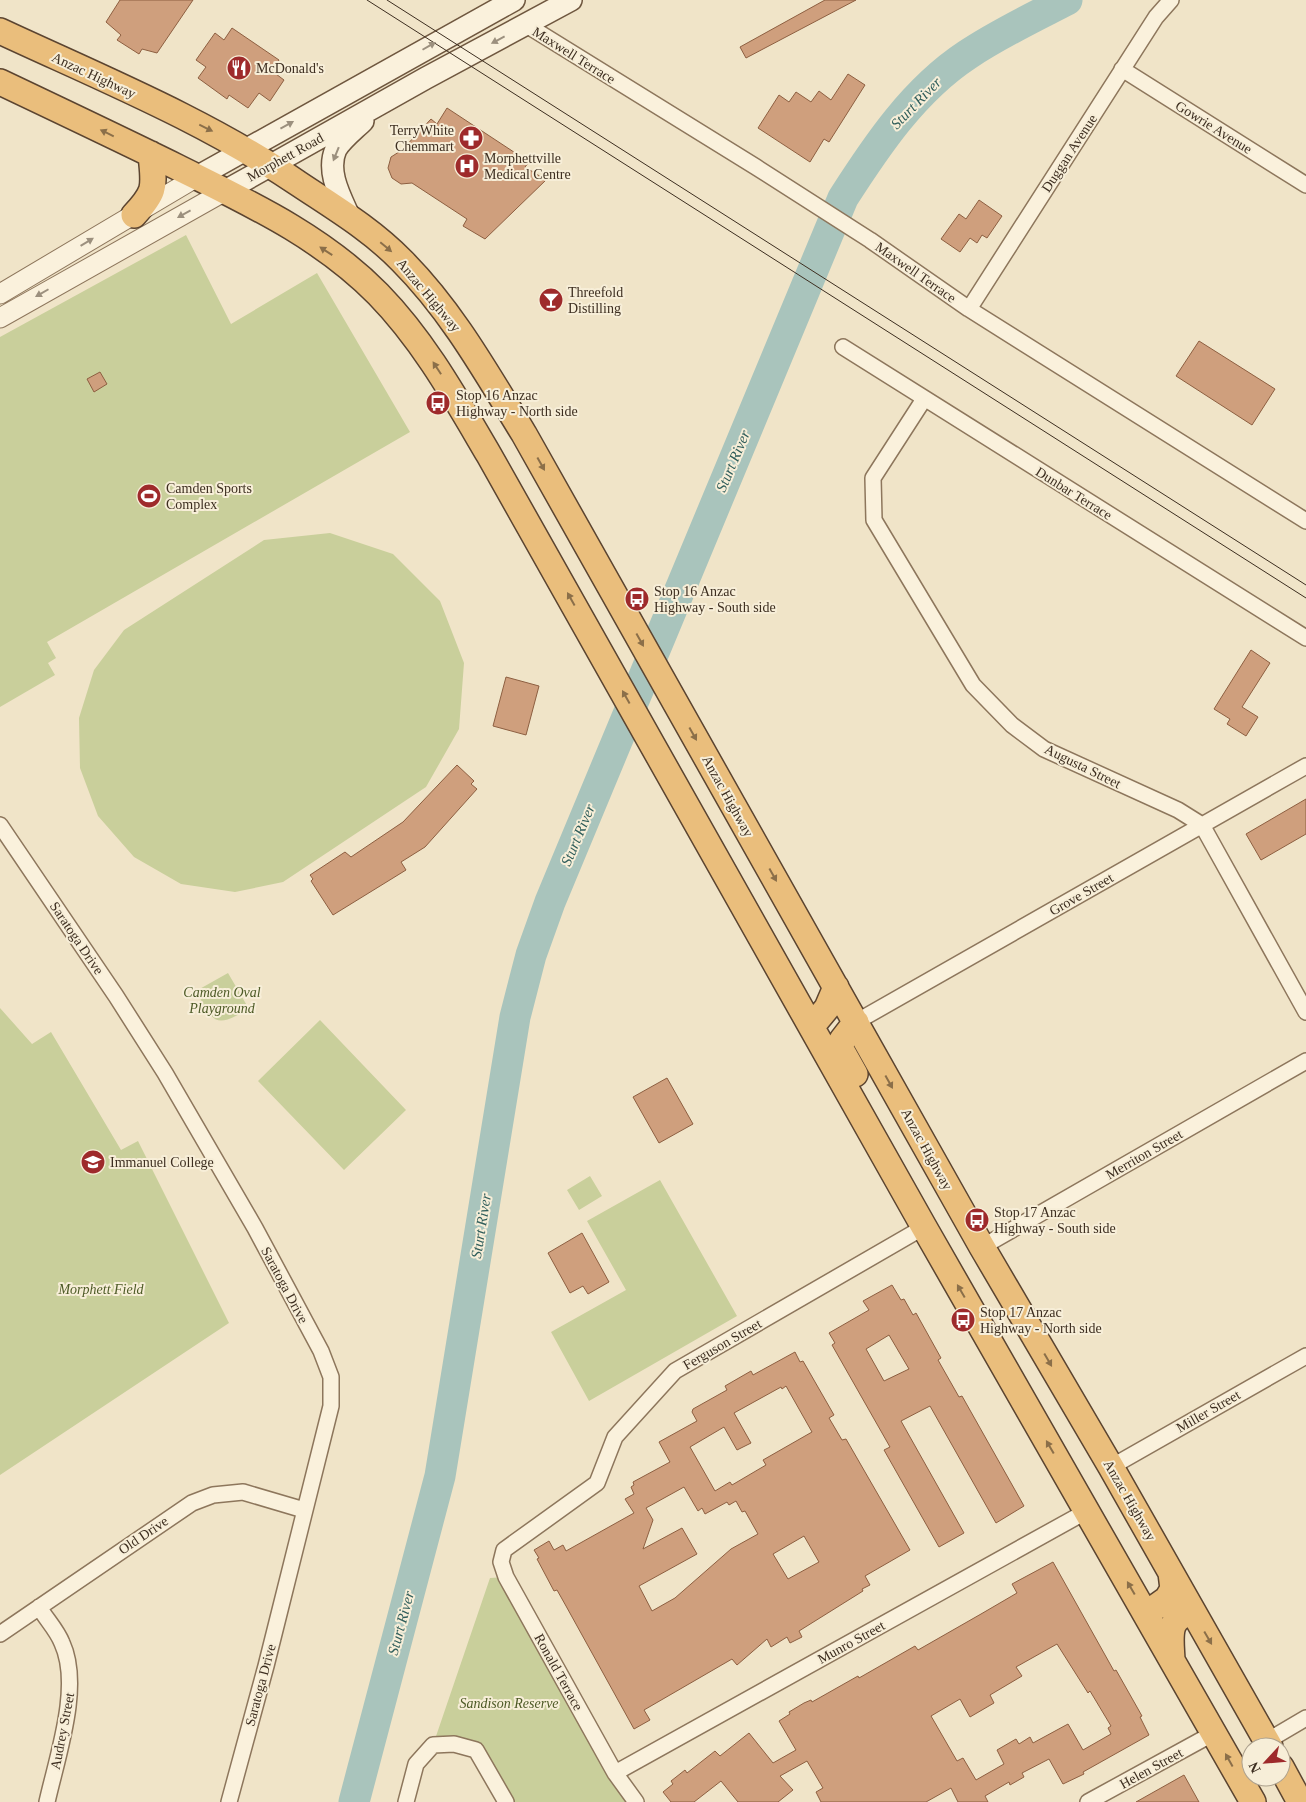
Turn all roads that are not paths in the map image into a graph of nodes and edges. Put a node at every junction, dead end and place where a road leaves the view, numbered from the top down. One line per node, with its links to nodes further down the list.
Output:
1 (514, 0): 9 (main road, Morphett Road, one-way to 1)
2 (571, 0): 4 (main road, Morphett Road)
3 (1171, 0): 6 (street, Duggan Avenue)
4 (525, 24): 8 (main road, Morphett Road, one-way to 8); 18 (street, Maxwell Terrace)
5 (0, 31): 9 (highway, Anzac Highway, one-way to 9)
6 (1122, 69): 13 (street, Gowrie Avenue); 18 (street, Duggan Avenue)
7 (0, 82): 10 (highway, one-way to 7)
8 (379, 104): 11 (main road, Morphett Road); 16 (main road, one-way to 16)
9 (245, 149): 11 (highway, Anzac Highway); 12 (main road, Morphett Road)
10 (151, 154): 12 (highway); 15 (highway)
11 (273, 164): 14 (main road, Morphett Road); 16 (highway, Anzac Highway)
12 (197, 177): 14 (highway); 15 (street, Morphett Road)
13 (1306, 185)
14 (227, 190): 19 (street, Morphett Road, one-way to 19); 23 (highway, one-way to 14)
15 (134, 215): 17 (street, Morphett Road, one-way to 15)
16 (349, 216): 22 (highway, Anzac Highway, one-way to 22)
17 (0, 294)
18 (969, 309): 24 (street, Maxwell Terrace)
19 (0, 318)
20 (843, 347): 21 (street, Dunbar Terrace)
21 (924, 399): 25 (street, Dunbar Terrace); 28 (street, Augusta Street)
22 (524, 434): 23 (highway); 29 (highway, Anzac Highway, one-way to 29)
23 (489, 456): 32 (highway, one-way to 23)
24 (1306, 521)
25 (1306, 638)
26 (1306, 766): 28 (street, Grove Street)
27 (0, 825): 39 (street, Saratoga Drive)
28 (1202, 826): 30 (street, Augusta Street); 31 (street, Grove Street)
29 (836, 987): 31 (highway, Anzac Highway); 32 (highway)
30 (1306, 1012)
31 (856, 1022): 34 (highway); 36 (highway, Anzac Highway, one-way to 36)
32 (812, 1026): 34 (highway)
33 (1306, 1061): 36 (street, Merriton Street)
34 (869, 1129): 35 (highway)
35 (924, 1227): 40 (highway, one-way to 35); 41 (street, Ferguson Street)
36 (982, 1246): 38 (highway, Anzac Highway, one-way to 38)
37 (1306, 1356): 38 (street, Miller Street)
38 (1111, 1467): 42 (highway, Anzac Highway)
39 (304, 1510): 43 (street, Old Drive); 55 (street, Saratoga Drive)
40 (1087, 1511): 45 (highway, one-way to 40); 52 (street, Munro Street)
41 (514, 1540): 52 (street, Ronald Terrace)
42 (1171, 1573): 44 (highway, Anzac Highway); 45 (highway)
43 (39, 1607): 46 (street, Old Drive); 54 (street, Audrey Street)
44 (1193, 1612): 47 (highway); 50 (highway, Anzac Highway, one-way to 50)
45 (1146, 1614): 47 (highway)
46 (0, 1634)
47 (1172, 1660): 49 (highway)
48 (1306, 1718): 51 (street)
49 (1214, 1733): 59 (street, Helen Street); 60 (highway, one-way to 49)
50 (1264, 1737)
51 (1278, 1737)
52 (615, 1773): 58 (street, Ronald Terrace)
53 (1291, 1785): 61 (highway)
54 (47, 1802)
55 (229, 1802)
56 (406, 1802): 57 (street)
57 (506, 1802)
58 (636, 1802)
59 (1088, 1802)
60 (1253, 1802)
61 (1300, 1802)

